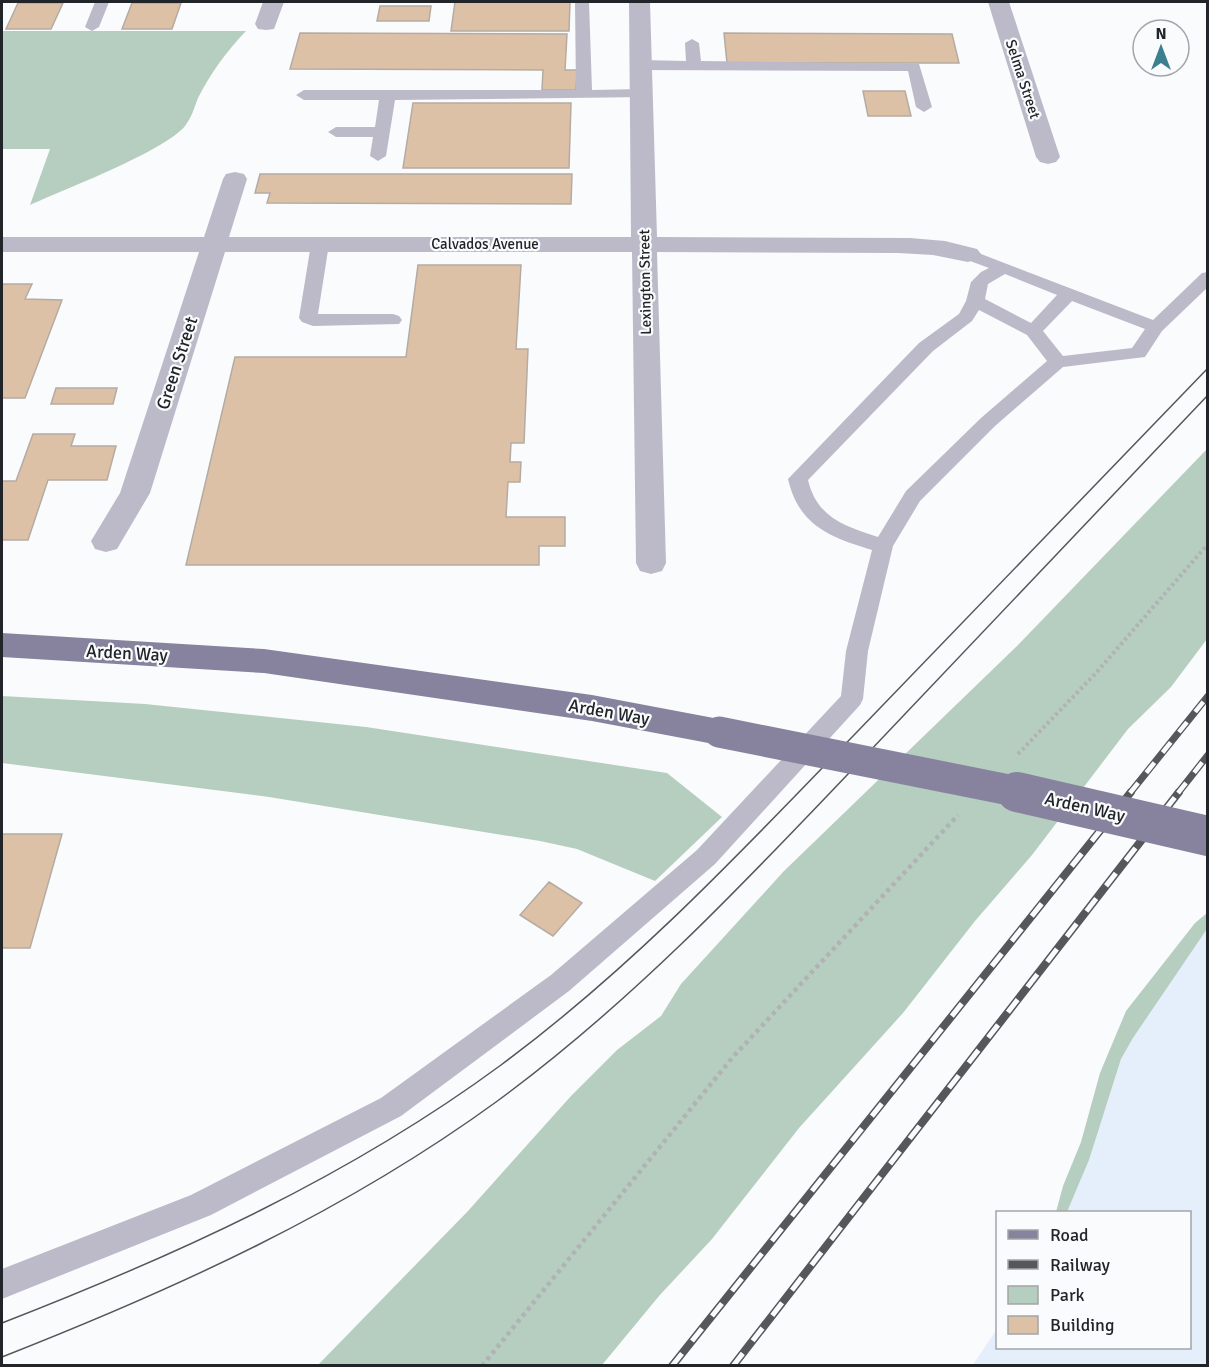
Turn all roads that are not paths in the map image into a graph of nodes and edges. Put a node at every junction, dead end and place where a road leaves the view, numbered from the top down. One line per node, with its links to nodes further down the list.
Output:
1 (102, 2): 7 (lane)
2 (273, 2): 6 (street)
3 (582, 2): 12 (lane)
4 (639, 2): 9 (street, Lexington Street)
5 (998, 2): 19 (street, Selma Street)
6 (266, 24)
7 (92, 27)
8 (692, 43): 10 (lane)
9 (640, 64): 10 (lane); 13 (street, Lexington Street)
10 (694, 65): 15 (lane)
11 (304, 94): 14 (lane)
12 (584, 94): 13 (lane); 14 (lane)
13 (641, 94): 24 (street, Lexington Street)
14 (388, 95): 17 (lane)
15 (924, 108)
16 (336, 132): 17 (lane)
17 (382, 132): 18 (lane)
18 (378, 156)
19 (1048, 157)
20 (235, 179): 22 (street, Green Street)
21 (2, 244): 22 (street, Calvados Avenue)
22 (215, 244): 23 (street, Calvados Avenue); 34 (street, Green Street)
23 (320, 244): 24 (street, Calvados Avenue); 30 (lane)
24 (644, 245): 25 (street, Calvados Avenue); 36 (street, Lexington Street)
25 (968, 254): 26 (lane)
26 (1004, 268): 28 (lane); 29 (lane)
27 (1208, 277): 31 (lane)
28 (1069, 293): 31 (lane); 32 (lane)
29 (975, 301): 32 (lane); 35 (lane)
30 (393, 320)
31 (1156, 327): 33 (lane)
32 (1033, 331): 33 (lane)
33 (1058, 362): 35 (lane)
34 (106, 541)
35 (883, 546): 39 (lane)
36 (651, 564)
37 (2, 645): 38 (main road, Arden Way, bridge)
38 (1208, 836)
39 (2, 1284)

